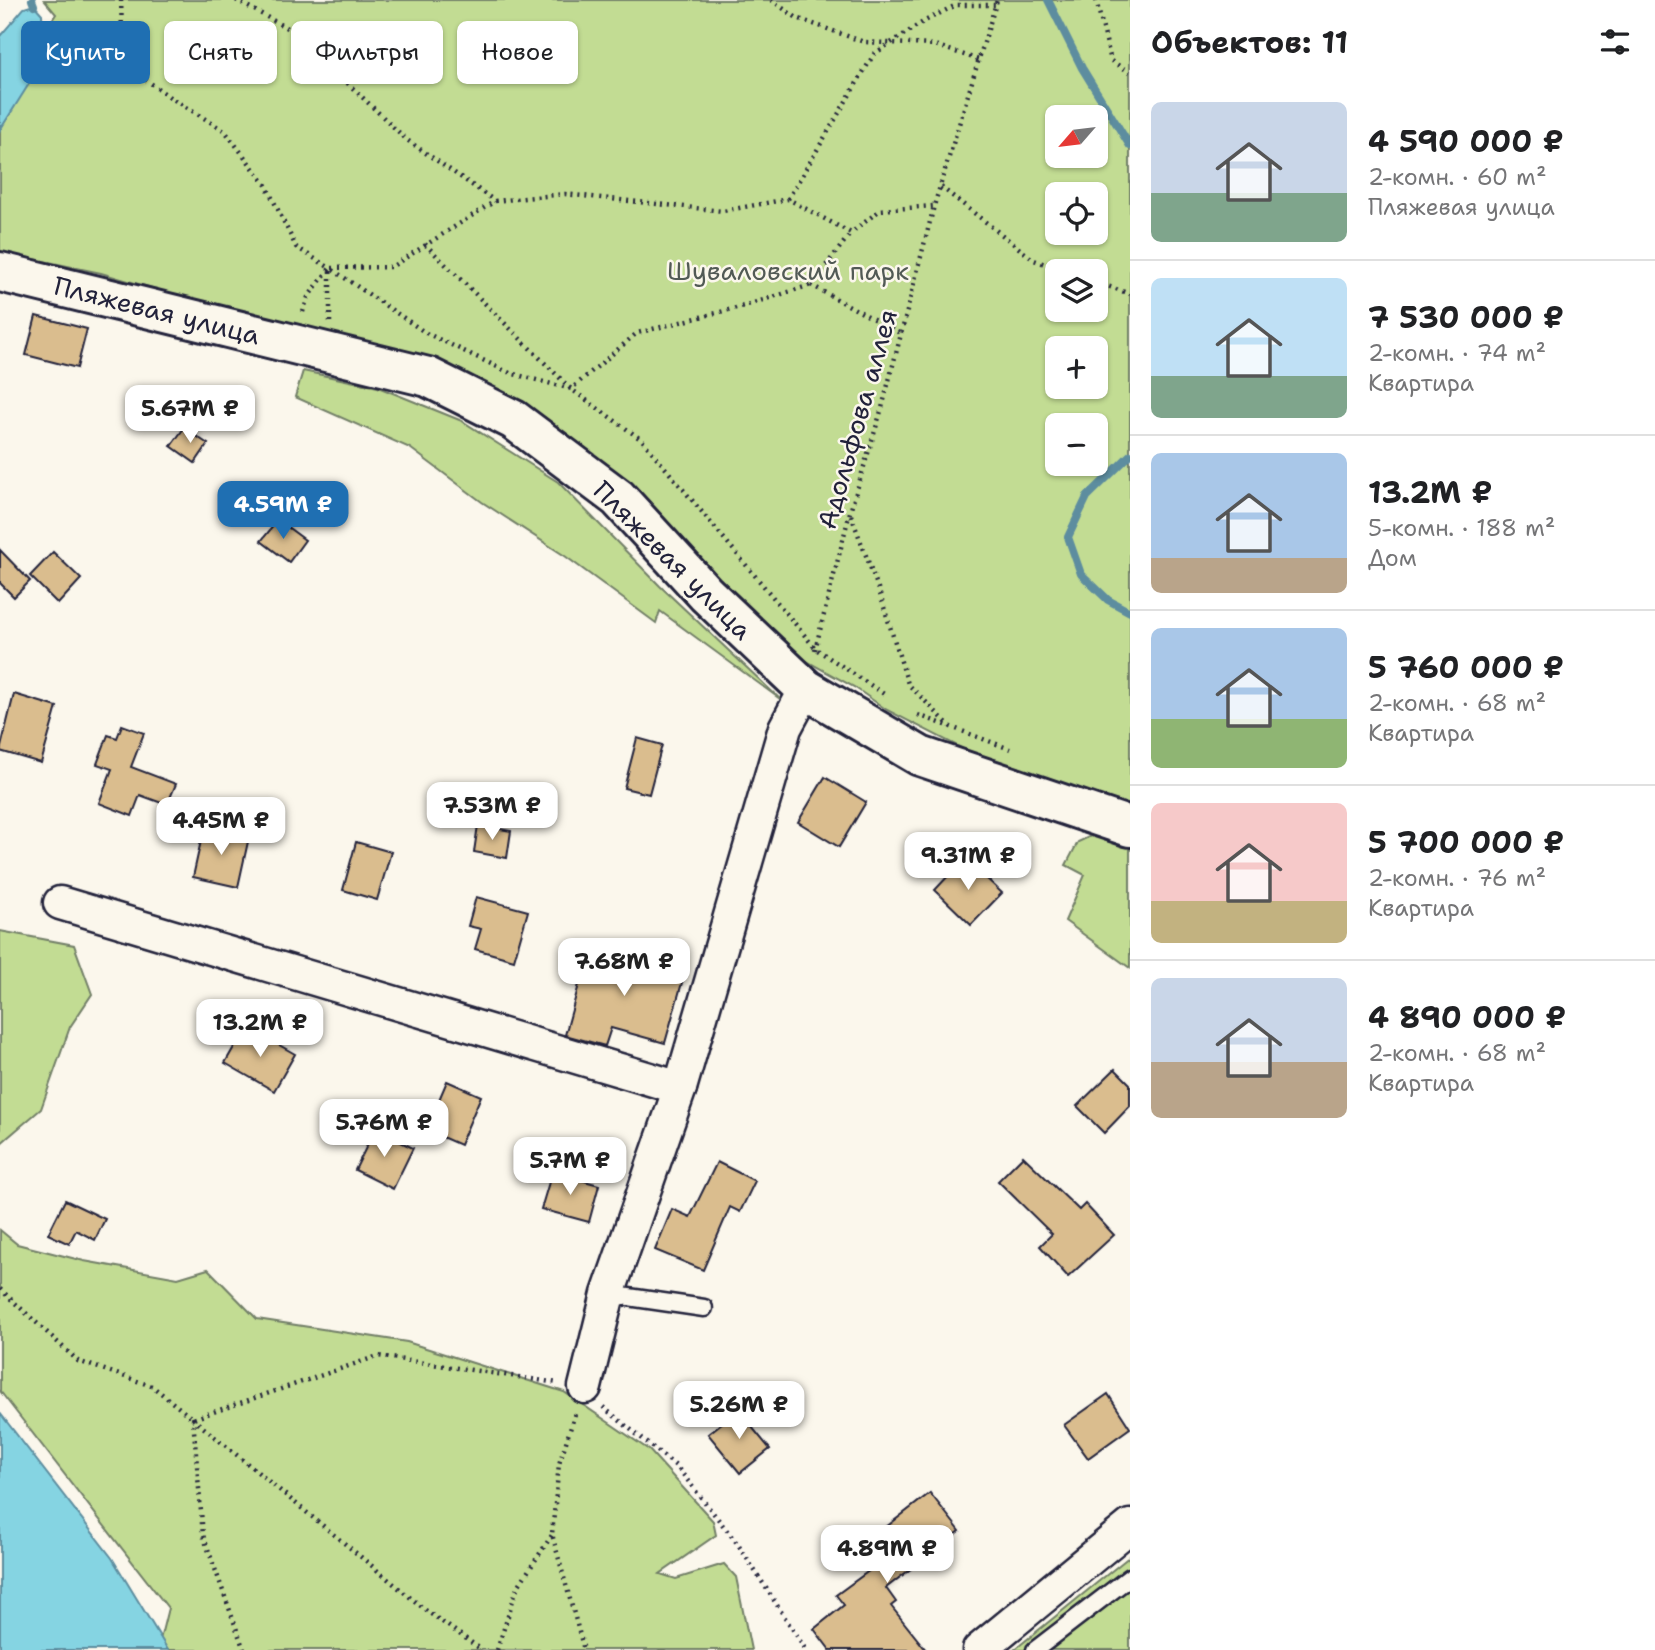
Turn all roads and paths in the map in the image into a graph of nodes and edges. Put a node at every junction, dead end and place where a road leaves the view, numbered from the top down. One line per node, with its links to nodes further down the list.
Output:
1 (121, 0): 16 (path)
2 (236, 0): 11 (path)
3 (771, 0): 6 (path)
4 (1096, 0): 8 (path)
5 (996, 2): 6 (path); 7 (path, Адольфова аллея)
6 (892, 42): 7 (path); 10 (path)
7 (979, 60): 9 (path, Адольфова аллея)
8 (1130, 72)
9 (941, 187): 12 (path, Адольфова аллея); 15 (path)
10 (788, 199): 11 (path); 13 (path)
11 (495, 201): 14 (path)
12 (934, 206): 13 (path); 21 (path, Адольфова аллея)
13 (851, 233): 18 (path)
14 (425, 244): 16 (path); 24 (path)
15 (1045, 264)
16 (330, 268): 22 (path); 23 (path); 24 (path)
17 (0, 272): 22 (street, Пляжевая улица)
18 (811, 285): 21 (path); 24 (path)
19 (1108, 286): 20 (path)
20 (1130, 294)
21 (901, 334): 25 (path, Адольфова аллея)
22 (292, 343): 23 (street, Пляжевая улица)
23 (330, 352): 27 (street, Пляжевая улица)
24 (571, 389): 26 (path)
25 (850, 512): 26 (path, Адольфова аллея); 30 (path)
26 (816, 649): 27 (path, Адольфова аллея); 28 (path)
27 (806, 689): 32 (street, Пляжевая улица); 34 (street)
28 (891, 698)
29 (914, 713): 30 (path)
30 (951, 727): 31 (path)
31 (1022, 754)
32 (1130, 827)
33 (60, 903): 34 (street)
34 (680, 1088): 36 (street)
35 (0, 1289): 39 (path)
36 (608, 1294): 37 (lane); 38 (street)
37 (704, 1308)
38 (585, 1387): 39 (path); 41 (path); 47 (path)
39 (192, 1419): 43 (path); 44 (path)
40 (1130, 1526): 48 (street)
41 (552, 1534): 45 (path); 46 (path)
42 (1130, 1577): 49 (lane)
43 (244, 1650)
44 (482, 1650)
45 (497, 1650)
46 (584, 1650)
47 (806, 1650)
48 (979, 1650)
49 (1035, 1650)

